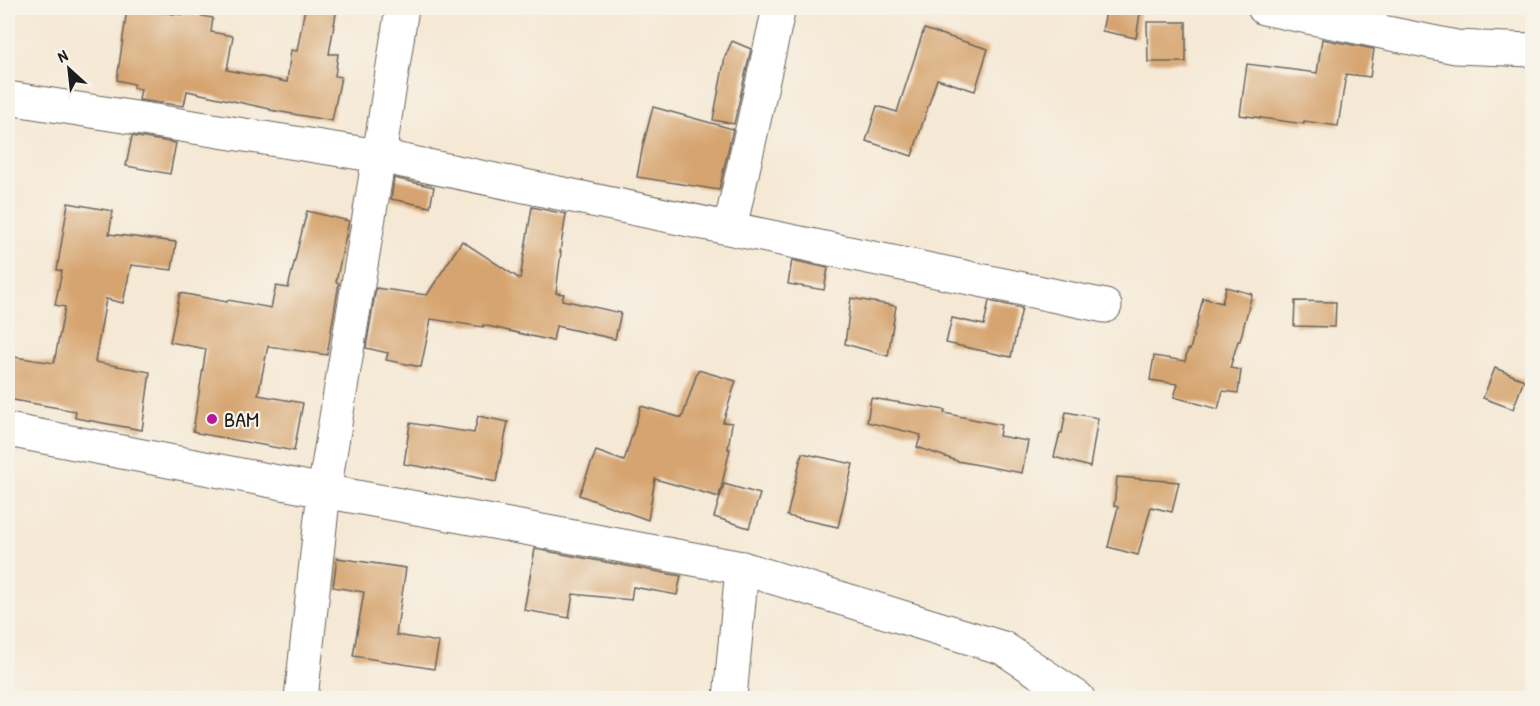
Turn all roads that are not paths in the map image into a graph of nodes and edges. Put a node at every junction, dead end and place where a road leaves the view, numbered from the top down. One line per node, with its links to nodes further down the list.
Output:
1 (402, 8): 6 (street)
2 (779, 8): 7 (street)
3 (1264, 8): 4 (street)
4 (1533, 50)
5 (8, 98): 6 (street)
6 (380, 156): 7 (street); 10 (street)
7 (730, 228): 8 (street)
8 (1105, 306)
9 (8, 430): 10 (street)
10 (324, 491): 11 (street); 12 (street)
11 (742, 568): 13 (street); 14 (street)
12 (301, 699)
13 (730, 699)
14 (1078, 699)

